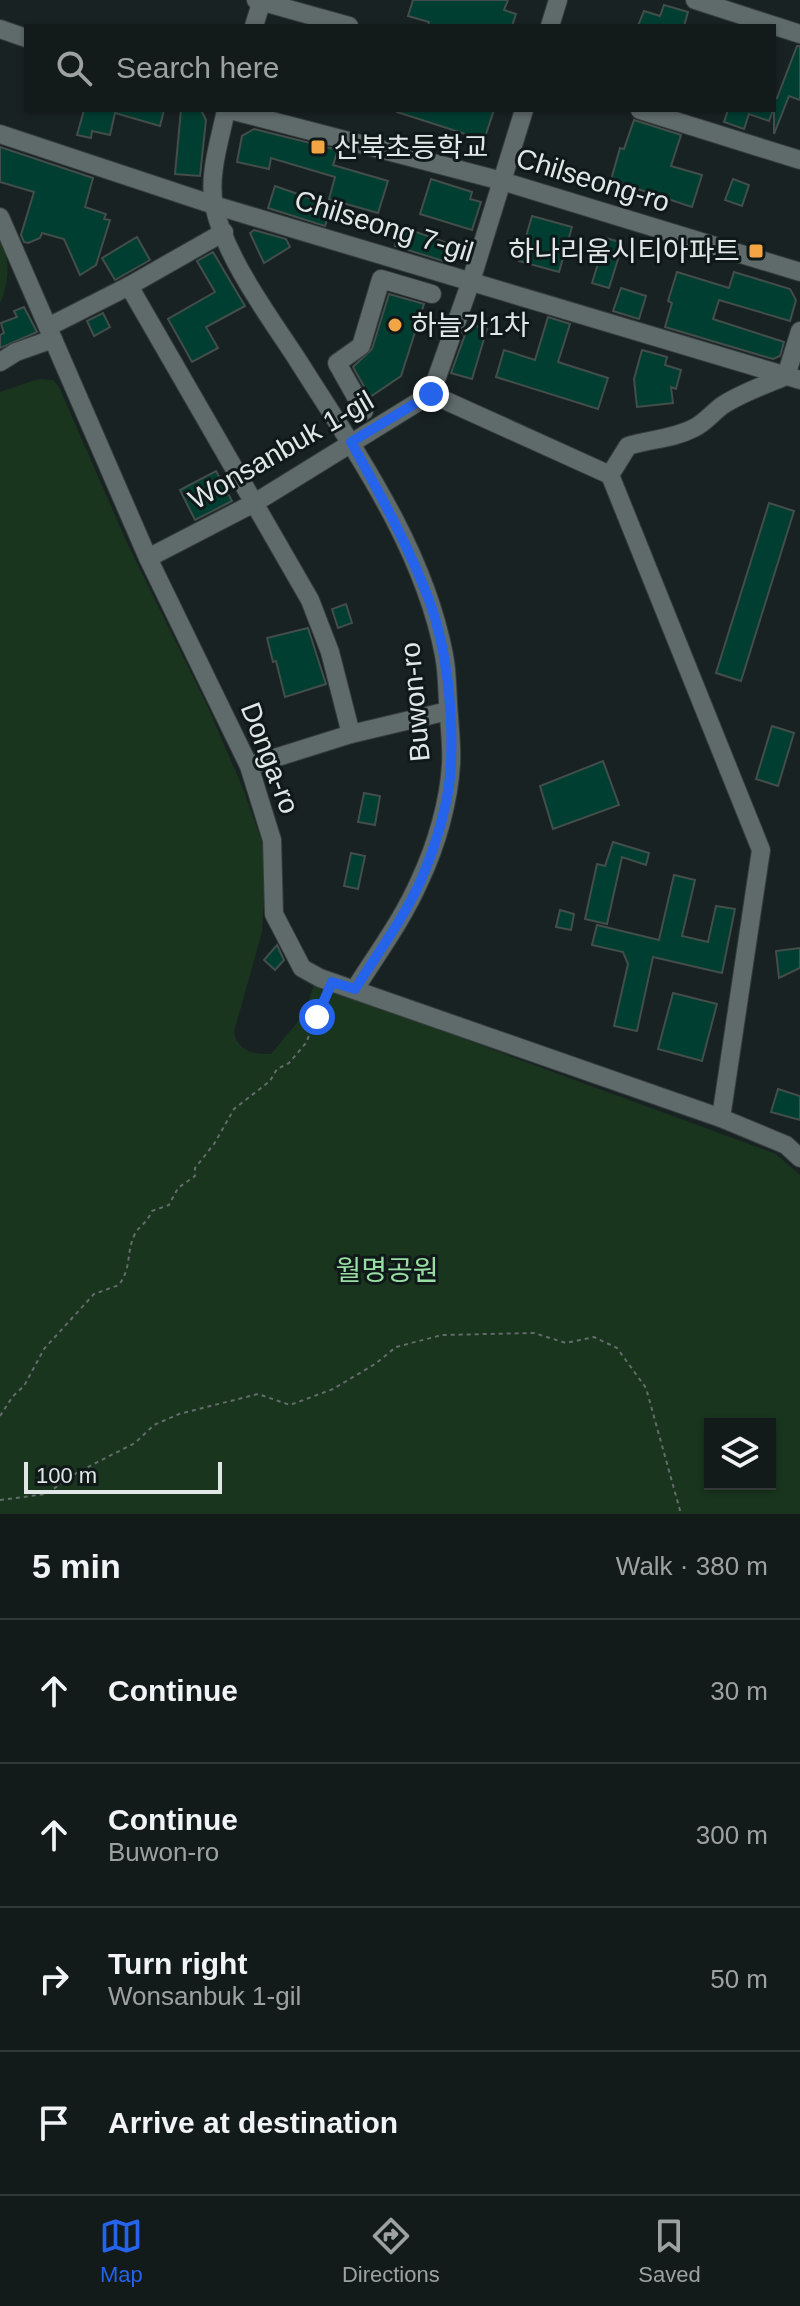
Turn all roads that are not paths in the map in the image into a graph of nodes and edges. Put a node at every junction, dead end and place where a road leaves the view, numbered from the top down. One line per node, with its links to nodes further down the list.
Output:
1 (558, 0): 6 (street)
2 (695, 0): 7 (street)
3 (260, 1): 4 (street); 5 (street)
4 (254, 24)
5 (342, 24)
6 (551, 24)
7 (769, 24)
8 (776, 26): 10 (street)
9 (0, 29): 11 (street)
10 (800, 34)
11 (24, 37)
12 (228, 112): 19 (street, Buwon-ro)
13 (236, 112): 18 (street, Chilseong-ro)
14 (523, 112): 18 (street)
15 (646, 112): 17 (street)
16 (0, 134): 19 (street, Chilseong 7-gil)
17 (800, 160)
18 (502, 181): 22 (street, Chilseong-ro); 23 (street)
19 (214, 205): 21 (street, Buwon-ro); 23 (street, Chilseong 7-gil)
20 (0, 217): 27 (street, Donga-ro)
21 (224, 232): 24 (street); 31 (street, Buwon-ro)
22 (800, 272)
23 (471, 281): 30 (street, Chilseong 7-gil); 32 (street)
24 (129, 286): 27 (street); 36 (street)
25 (432, 294): 29 (street)
26 (800, 331): 30 (street)
27 (51, 333): 28 (street); 37 (street, Donga-ro)
28 (0, 362)
29 (337, 363): 31 (street); 33 (street)
30 (793, 378): 35 (street)
31 (310, 379): 34 (street, Buwon-ro)
32 (431, 394): 34 (street, Wonsanbuk 1-gil); 35 (street)
33 (364, 411)
34 (351, 442): 36 (street, Wonsanbuk 1-gil); 38 (street, Buwon-ro)
35 (610, 475): 42 (street)
36 (256, 502): 37 (street, Wonsanbuk 1-gil); 39 (street)
37 (148, 558): 40 (street, Donga-ro)
38 (448, 711): 39 (street); 41 (street, Buwon-ro)
39 (351, 734): 40 (street)
40 (249, 766): 41 (street, Donga-ro)
41 (355, 989): 42 (street, Donga-ro)
42 (721, 1118): 43 (street, Donga-ro)
43 (800, 1158)

